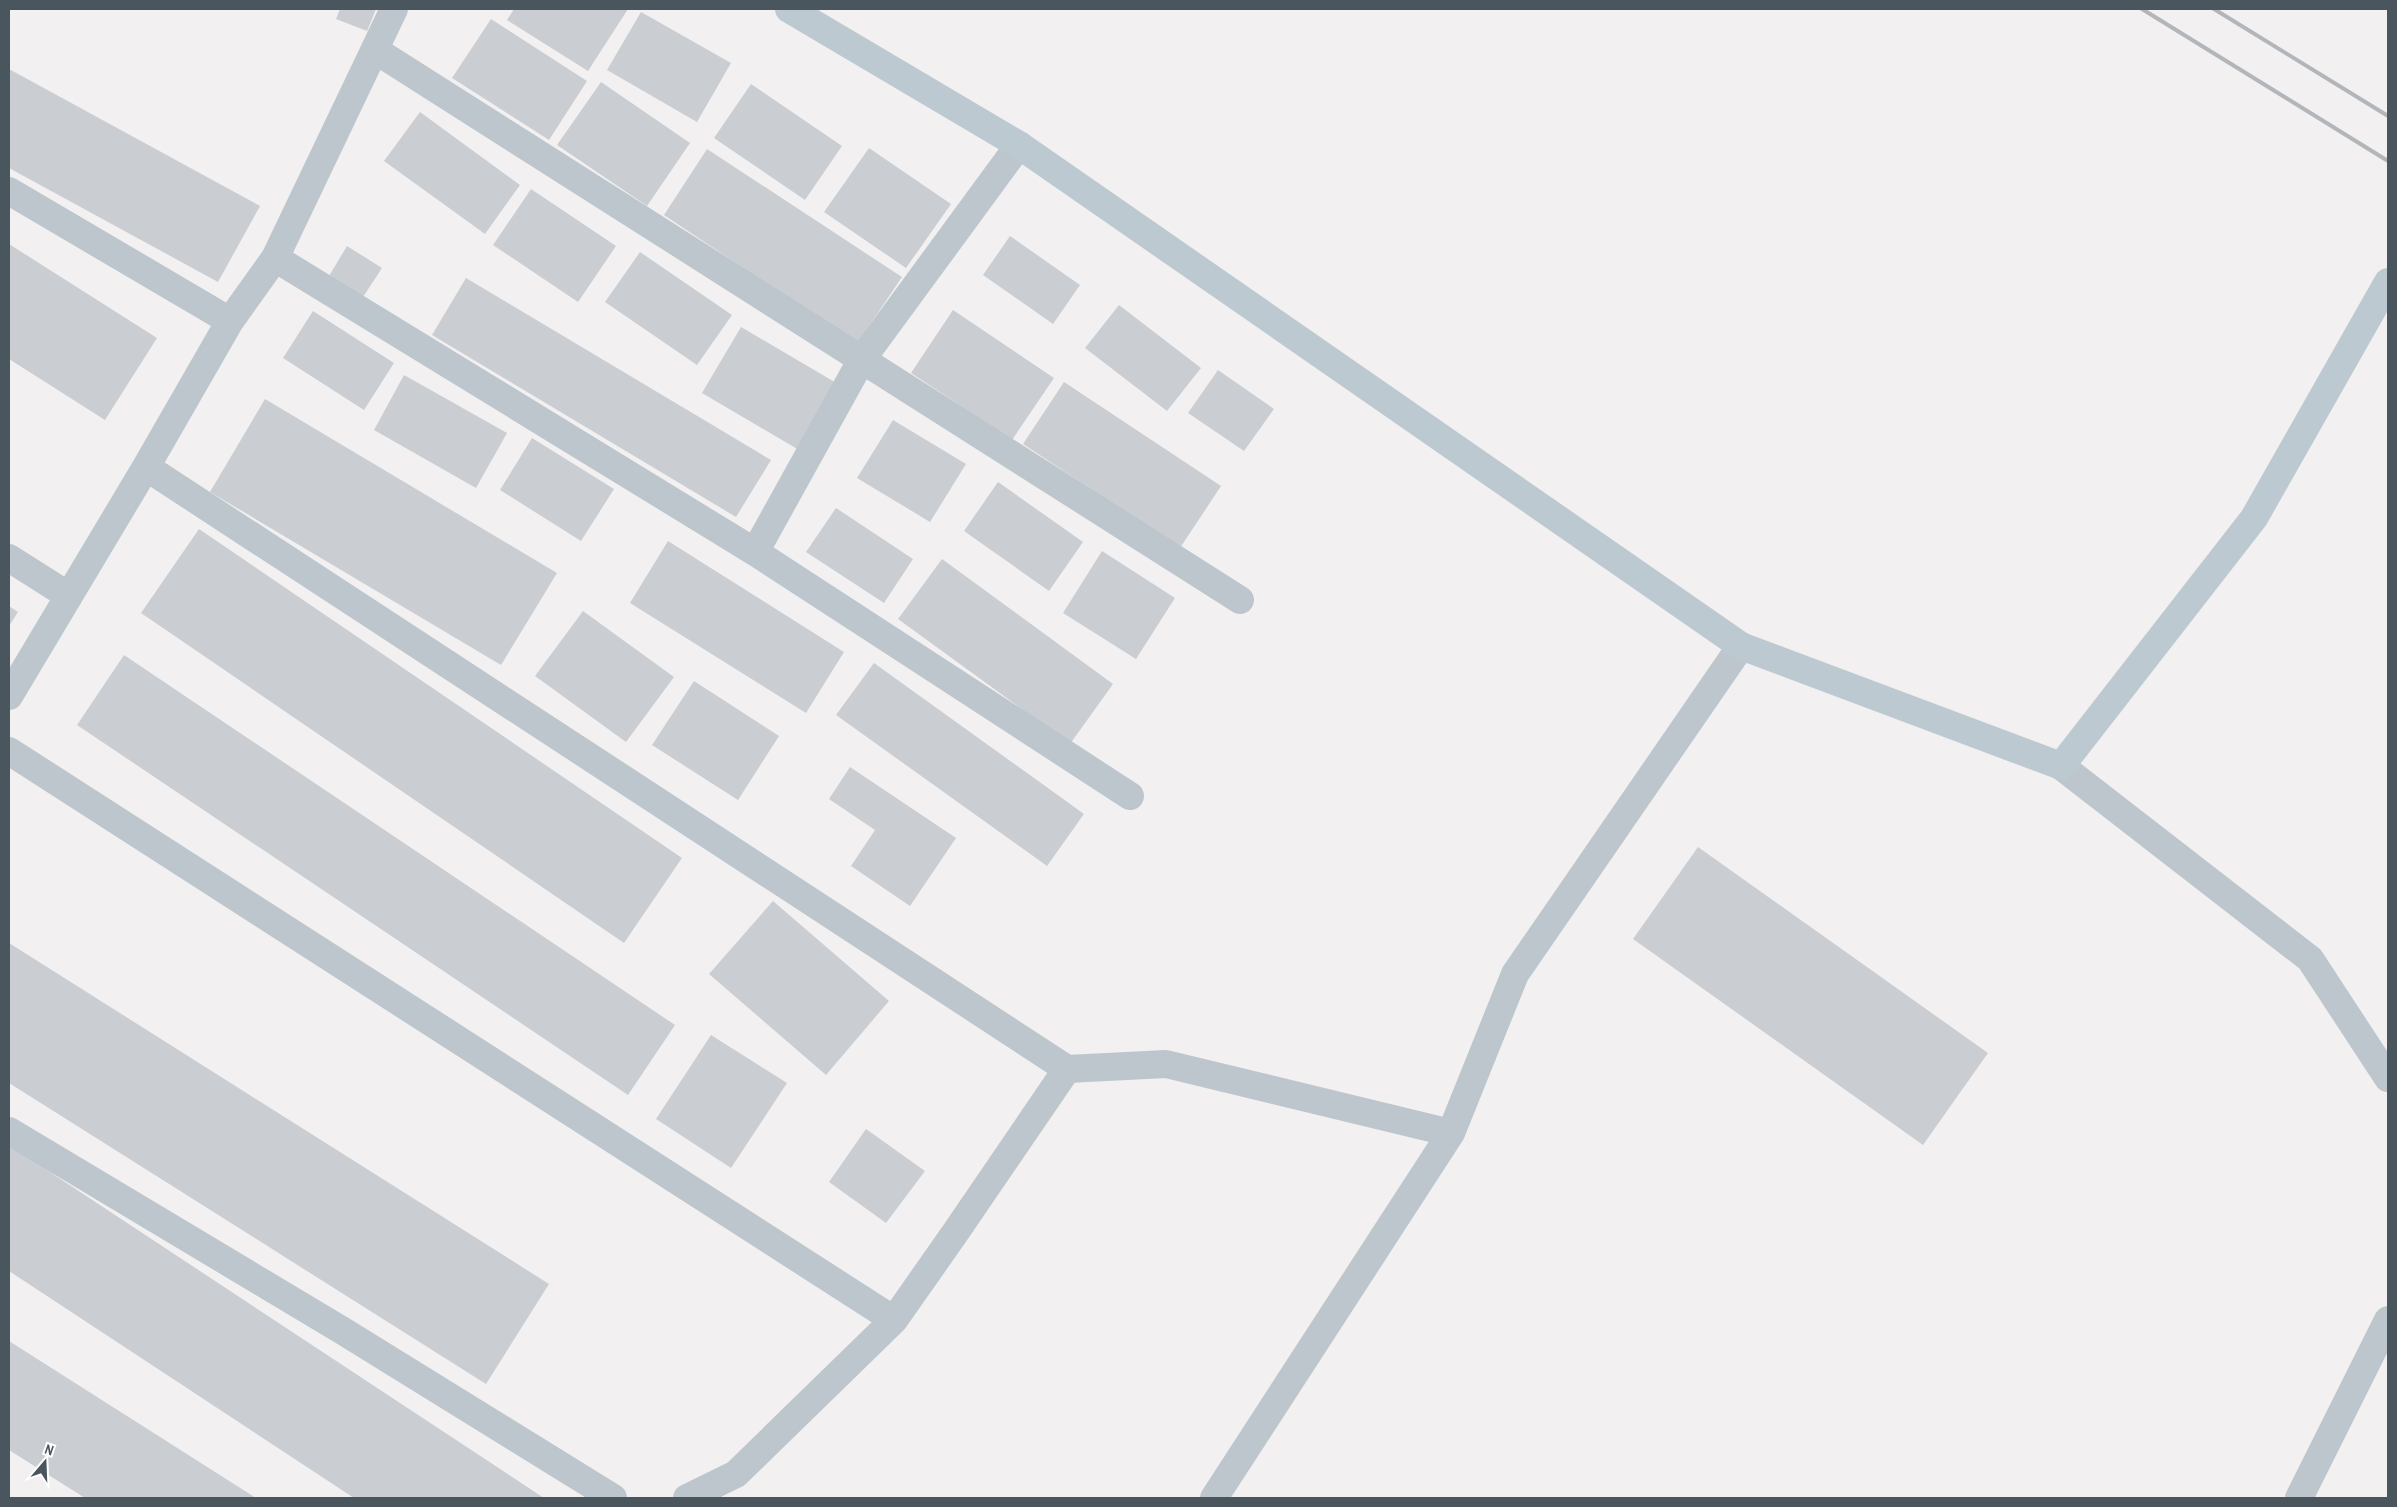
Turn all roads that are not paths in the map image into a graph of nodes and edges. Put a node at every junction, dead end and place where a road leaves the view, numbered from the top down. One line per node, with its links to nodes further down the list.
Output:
1 (394, 9): 3 (street)
2 (789, 9): 4 (main road)
3 (375, 50): 6 (street); 9 (street)
4 (1019, 145): 9 (street); 15 (main road)
5 (9, 191): 8 (street)
6 (275, 258): 8 (street); 11 (street)
7 (2388, 282): 18 (main road)
8 (230, 321): 10 (street)
9 (862, 359): 11 (street); 14 (street)
10 (146, 468): 13 (street); 20 (street)
11 (755, 552): 19 (street)
12 (9, 558): 13 (street)
13 (69, 596): 16 (street)
14 (1240, 600)
15 (1741, 646): 18 (main road); 23 (street)
16 (9, 696)
17 (9, 751): 24 (street)
18 (2061, 766): 21 (street)
19 (1130, 796)
20 (1067, 1068): 23 (street); 24 (street)
21 (2388, 1078)
22 (9, 1131): 26 (street)
23 (1451, 1133): 28 (street)
24 (894, 1320): 27 (street)
25 (2388, 1320): 29 (street)
26 (613, 1498)
27 (687, 1498)
28 (1214, 1498)
29 (2299, 1498)

